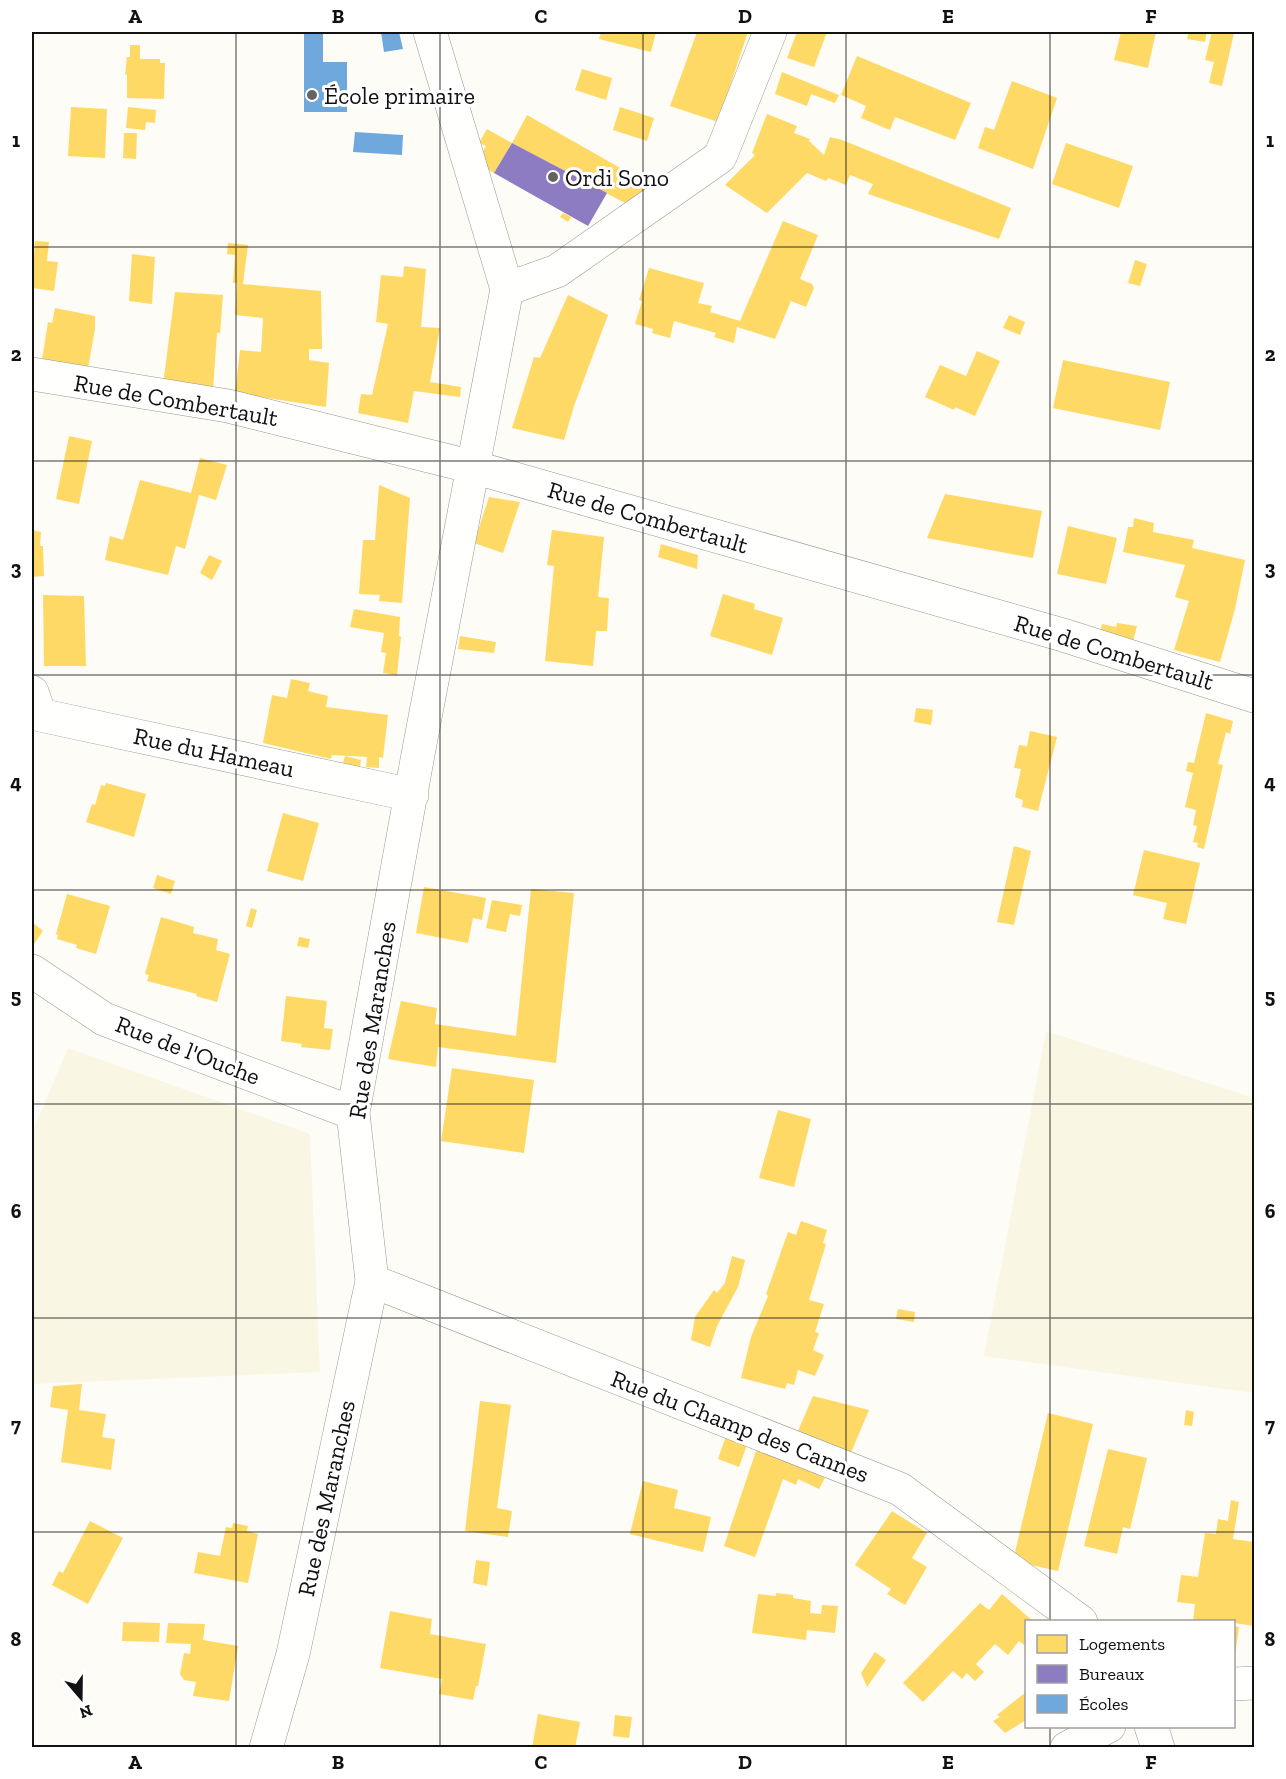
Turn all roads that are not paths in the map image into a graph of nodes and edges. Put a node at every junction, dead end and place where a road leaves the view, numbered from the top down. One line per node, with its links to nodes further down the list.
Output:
1 (430, 32): 3 (street)
2 (770, 32): 3 (street)
3 (507, 289): 5 (street, Rue des Maranches)
4 (32, 374): 5 (street, Rue de Combertault)
5 (473, 467): 6 (street, Rue de Combertault); 8 (street, Rue des Maranches)
6 (1254, 696)
7 (34, 714): 8 (street, Rue du Hameau)
8 (412, 795): 10 (street, Rue des Maranches)
9 (32, 971): 10 (street, Rue de l'Ouche)
10 (352, 1113): 11 (street, Rue des Maranches)
11 (372, 1281): 12 (street, Rue du Champ des Cannes); 17 (street, Rue des Maranches)
12 (1078, 1620)
13 (1254, 1683): 14 (street)
14 (1235, 1684)
15 (1105, 1728): 18 (street)
16 (1152, 1728): 19 (street)
17 (266, 1748)
18 (1066, 1748)
19 (1158, 1748)

